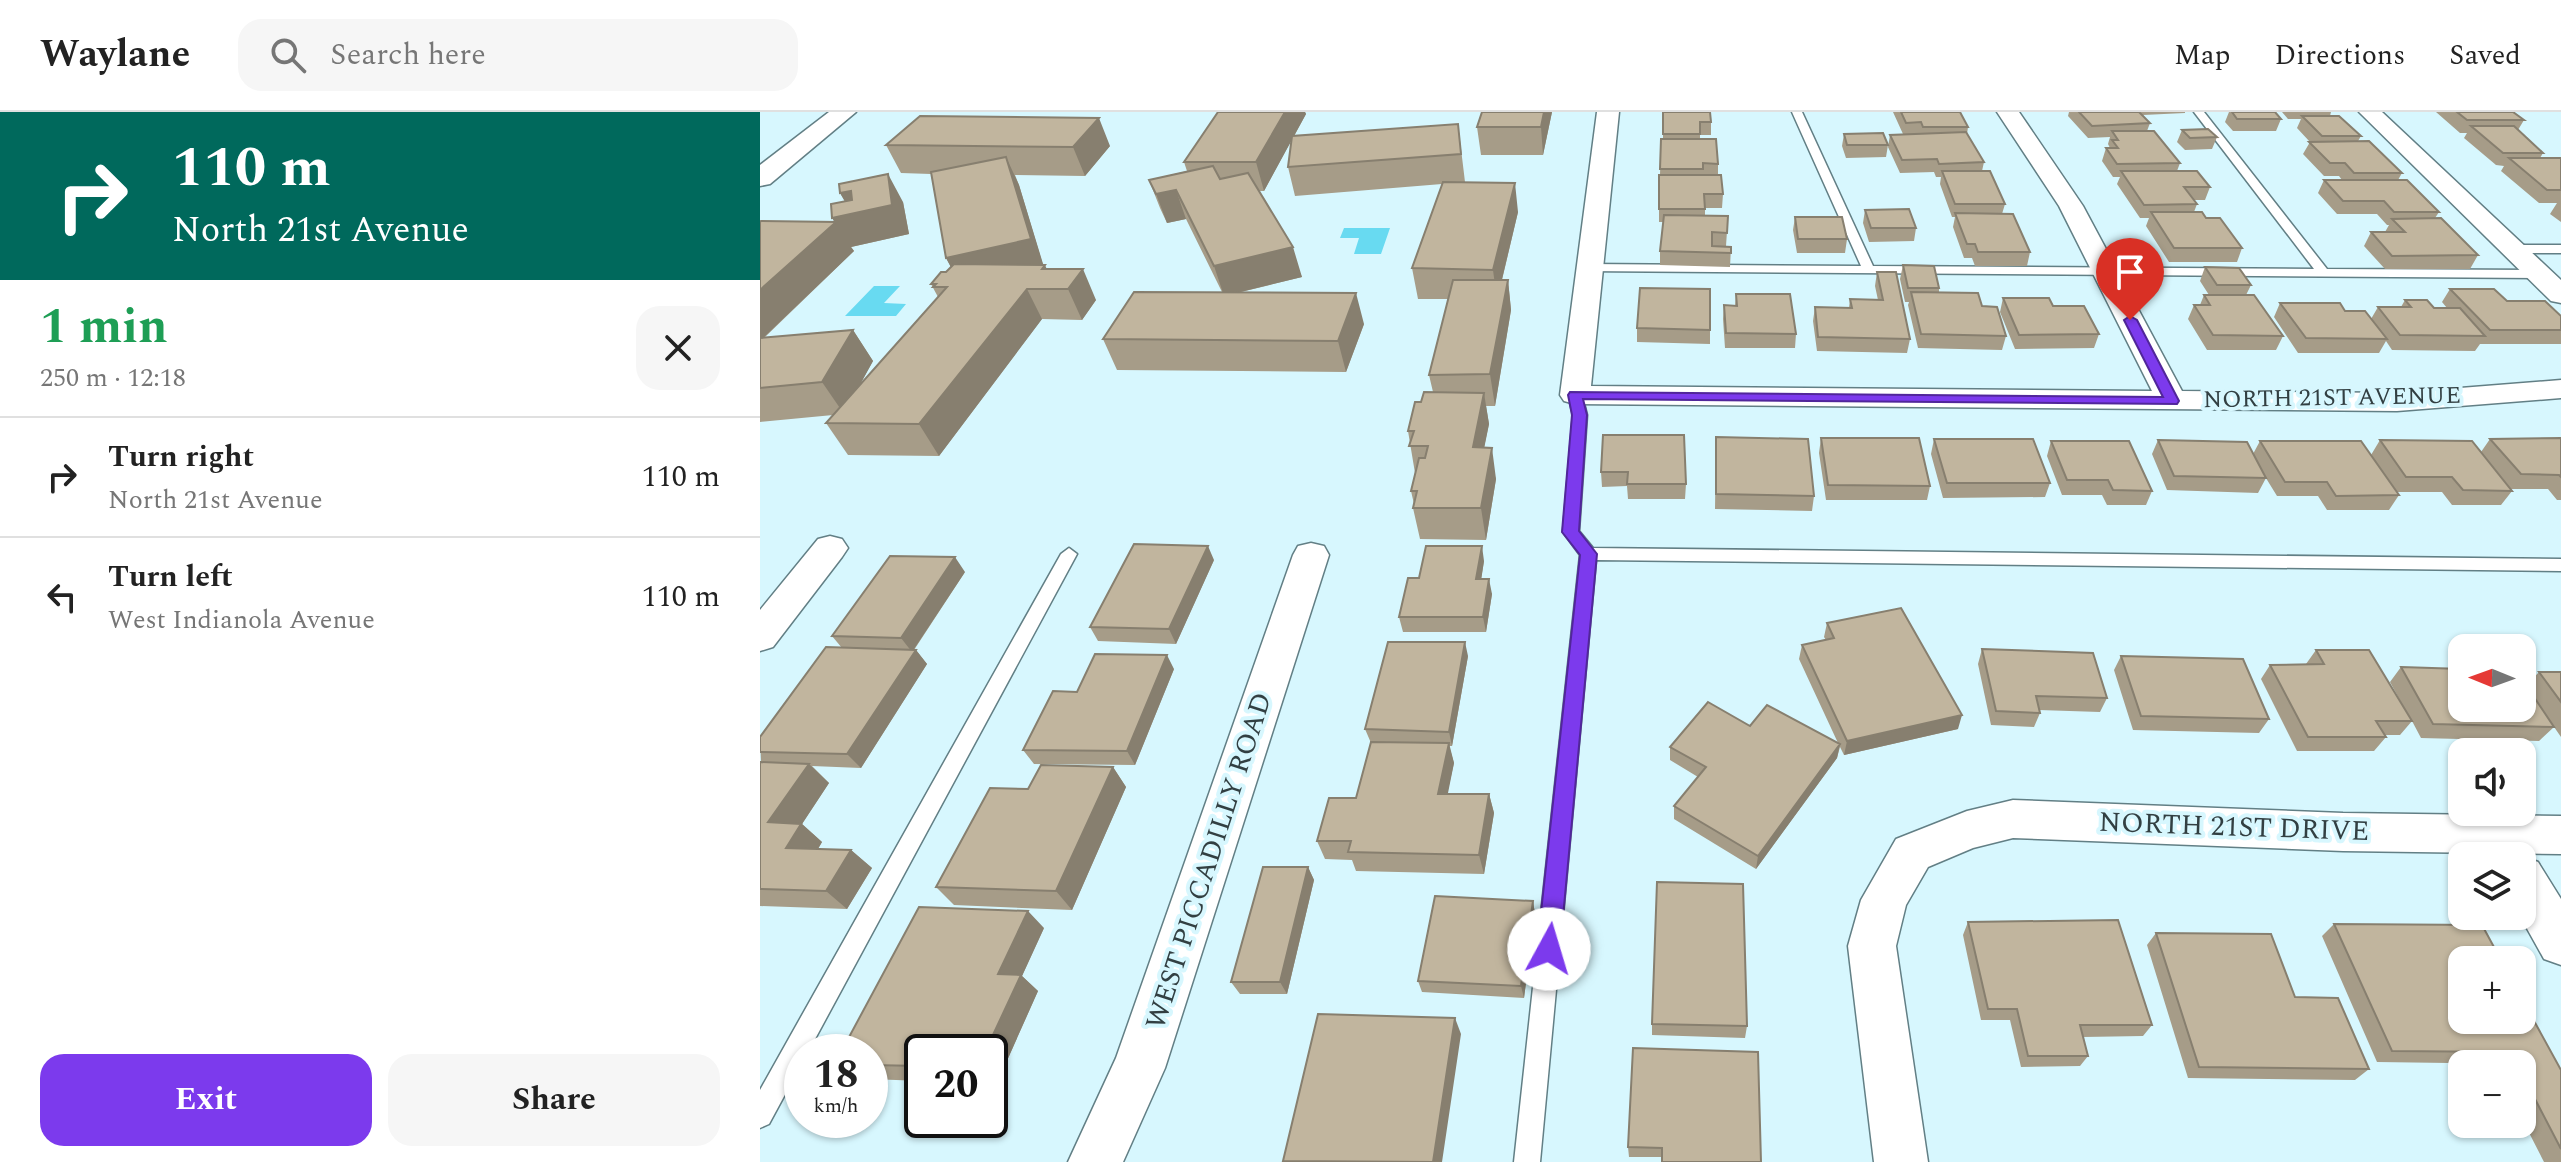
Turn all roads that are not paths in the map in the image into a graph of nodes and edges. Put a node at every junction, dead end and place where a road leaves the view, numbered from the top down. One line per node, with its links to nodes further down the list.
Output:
1 (844, 112): 7 (main road)
2 (1608, 112): 10 (street)
3 (1797, 112): 11 (lane)
4 (2008, 112): 12 (street)
5 (2199, 112): 13 (lane)
6 (2370, 112): 8 (street)
7 (760, 178)
8 (2514, 249): 9 (lane); 14 (street)
9 (2561, 249)
10 (1587, 268): 11 (lane); 17 (street)
11 (1869, 270): 12 (lane)
12 (2105, 272): 13 (lane); 18 (street)
13 (2324, 274): 14 (lane)
14 (2539, 274): 15 (street)
15 (2561, 295)
16 (2561, 389): 18 (street, NORTH 21ST AVENUE)
17 (1575, 395): 18 (street, NORTH 21ST AVENUE); 21 (lane)
18 (2172, 401)
19 (830, 548): 24 (street)
20 (1069, 554): 30 (lane)
21 (1588, 554): 23 (lane); 32 (lane)
22 (1311, 555): 31 (street, WEST PICCADILLY ROAD)
23 (2561, 565)
24 (760, 637)
25 (2561, 835): 27 (street, NORTH 21ST DRIVE)
26 (2467, 842): 33 (street, NORTH 21ST DRIVE)
27 (2521, 842)
28 (2536, 900): 29 (street)
29 (2561, 943)
30 (760, 1115)
31 (1095, 1162)
32 (1527, 1162)
33 (1901, 1162)

